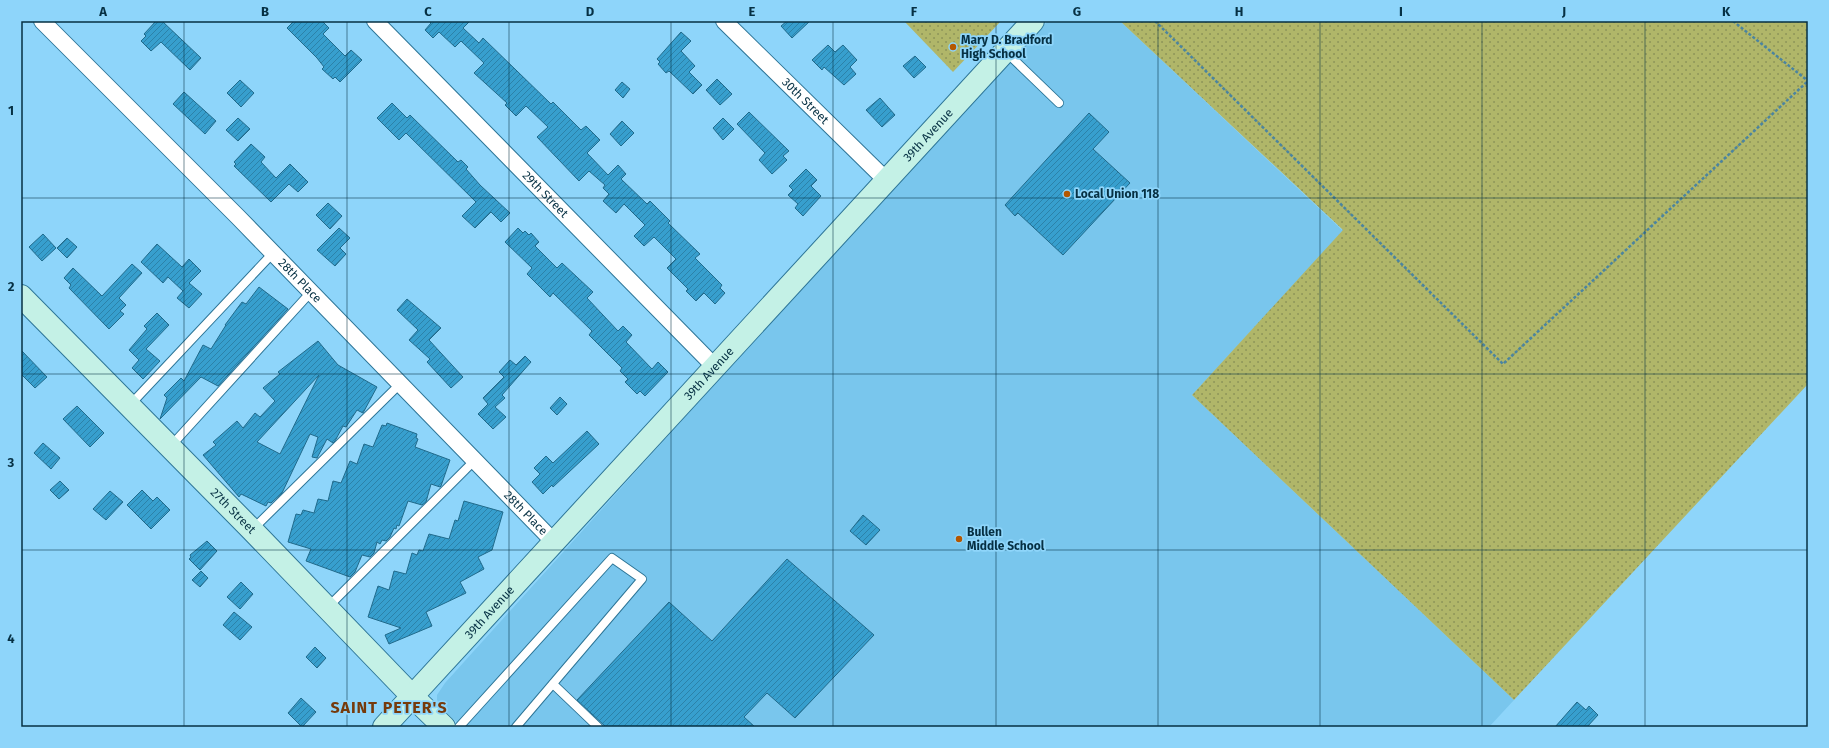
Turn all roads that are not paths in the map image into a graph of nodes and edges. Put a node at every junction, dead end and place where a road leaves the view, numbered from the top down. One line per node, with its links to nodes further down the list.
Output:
1 (42, 21): 8 (street, 28th Place)
2 (375, 21): 11 (street, 29th Street)
3 (724, 21): 7 (street, 30th Street)
4 (1033, 21): 5 (street, 39th Avenue)
5 (1006, 51): 6 (lane); 7 (street, 39th Avenue)
6 (1059, 103)
7 (886, 181): 11 (street, 39th Avenue)
8 (273, 253): 9 (street, 28th Place); 13 (lane)
9 (311, 292): 12 (street, 28th Place); 14 (lane)
10 (21, 296): 13 (street, 27th Street)
11 (715, 367): 17 (street, 39th Avenue)
12 (400, 384): 15 (street, 28th Place); 16 (lane)
13 (129, 405): 14 (street, 27th Street)
14 (170, 447): 16 (street, 27th Street)
15 (474, 460): 17 (street, 28th Place); 18 (lane)
16 (252, 530): 18 (street, 27th Street)
17 (554, 542): 20 (street, 39th Avenue)
18 (327, 608): 20 (street, 27th Street)
19 (553, 684): 23 (lane); 24 (lane); 25 (lane)
20 (412, 697): 21 (street, 39th Avenue); 22 (street, 27th Street)
21 (384, 727)
22 (444, 727)
23 (460, 727)
24 (516, 727)
25 (598, 727)

